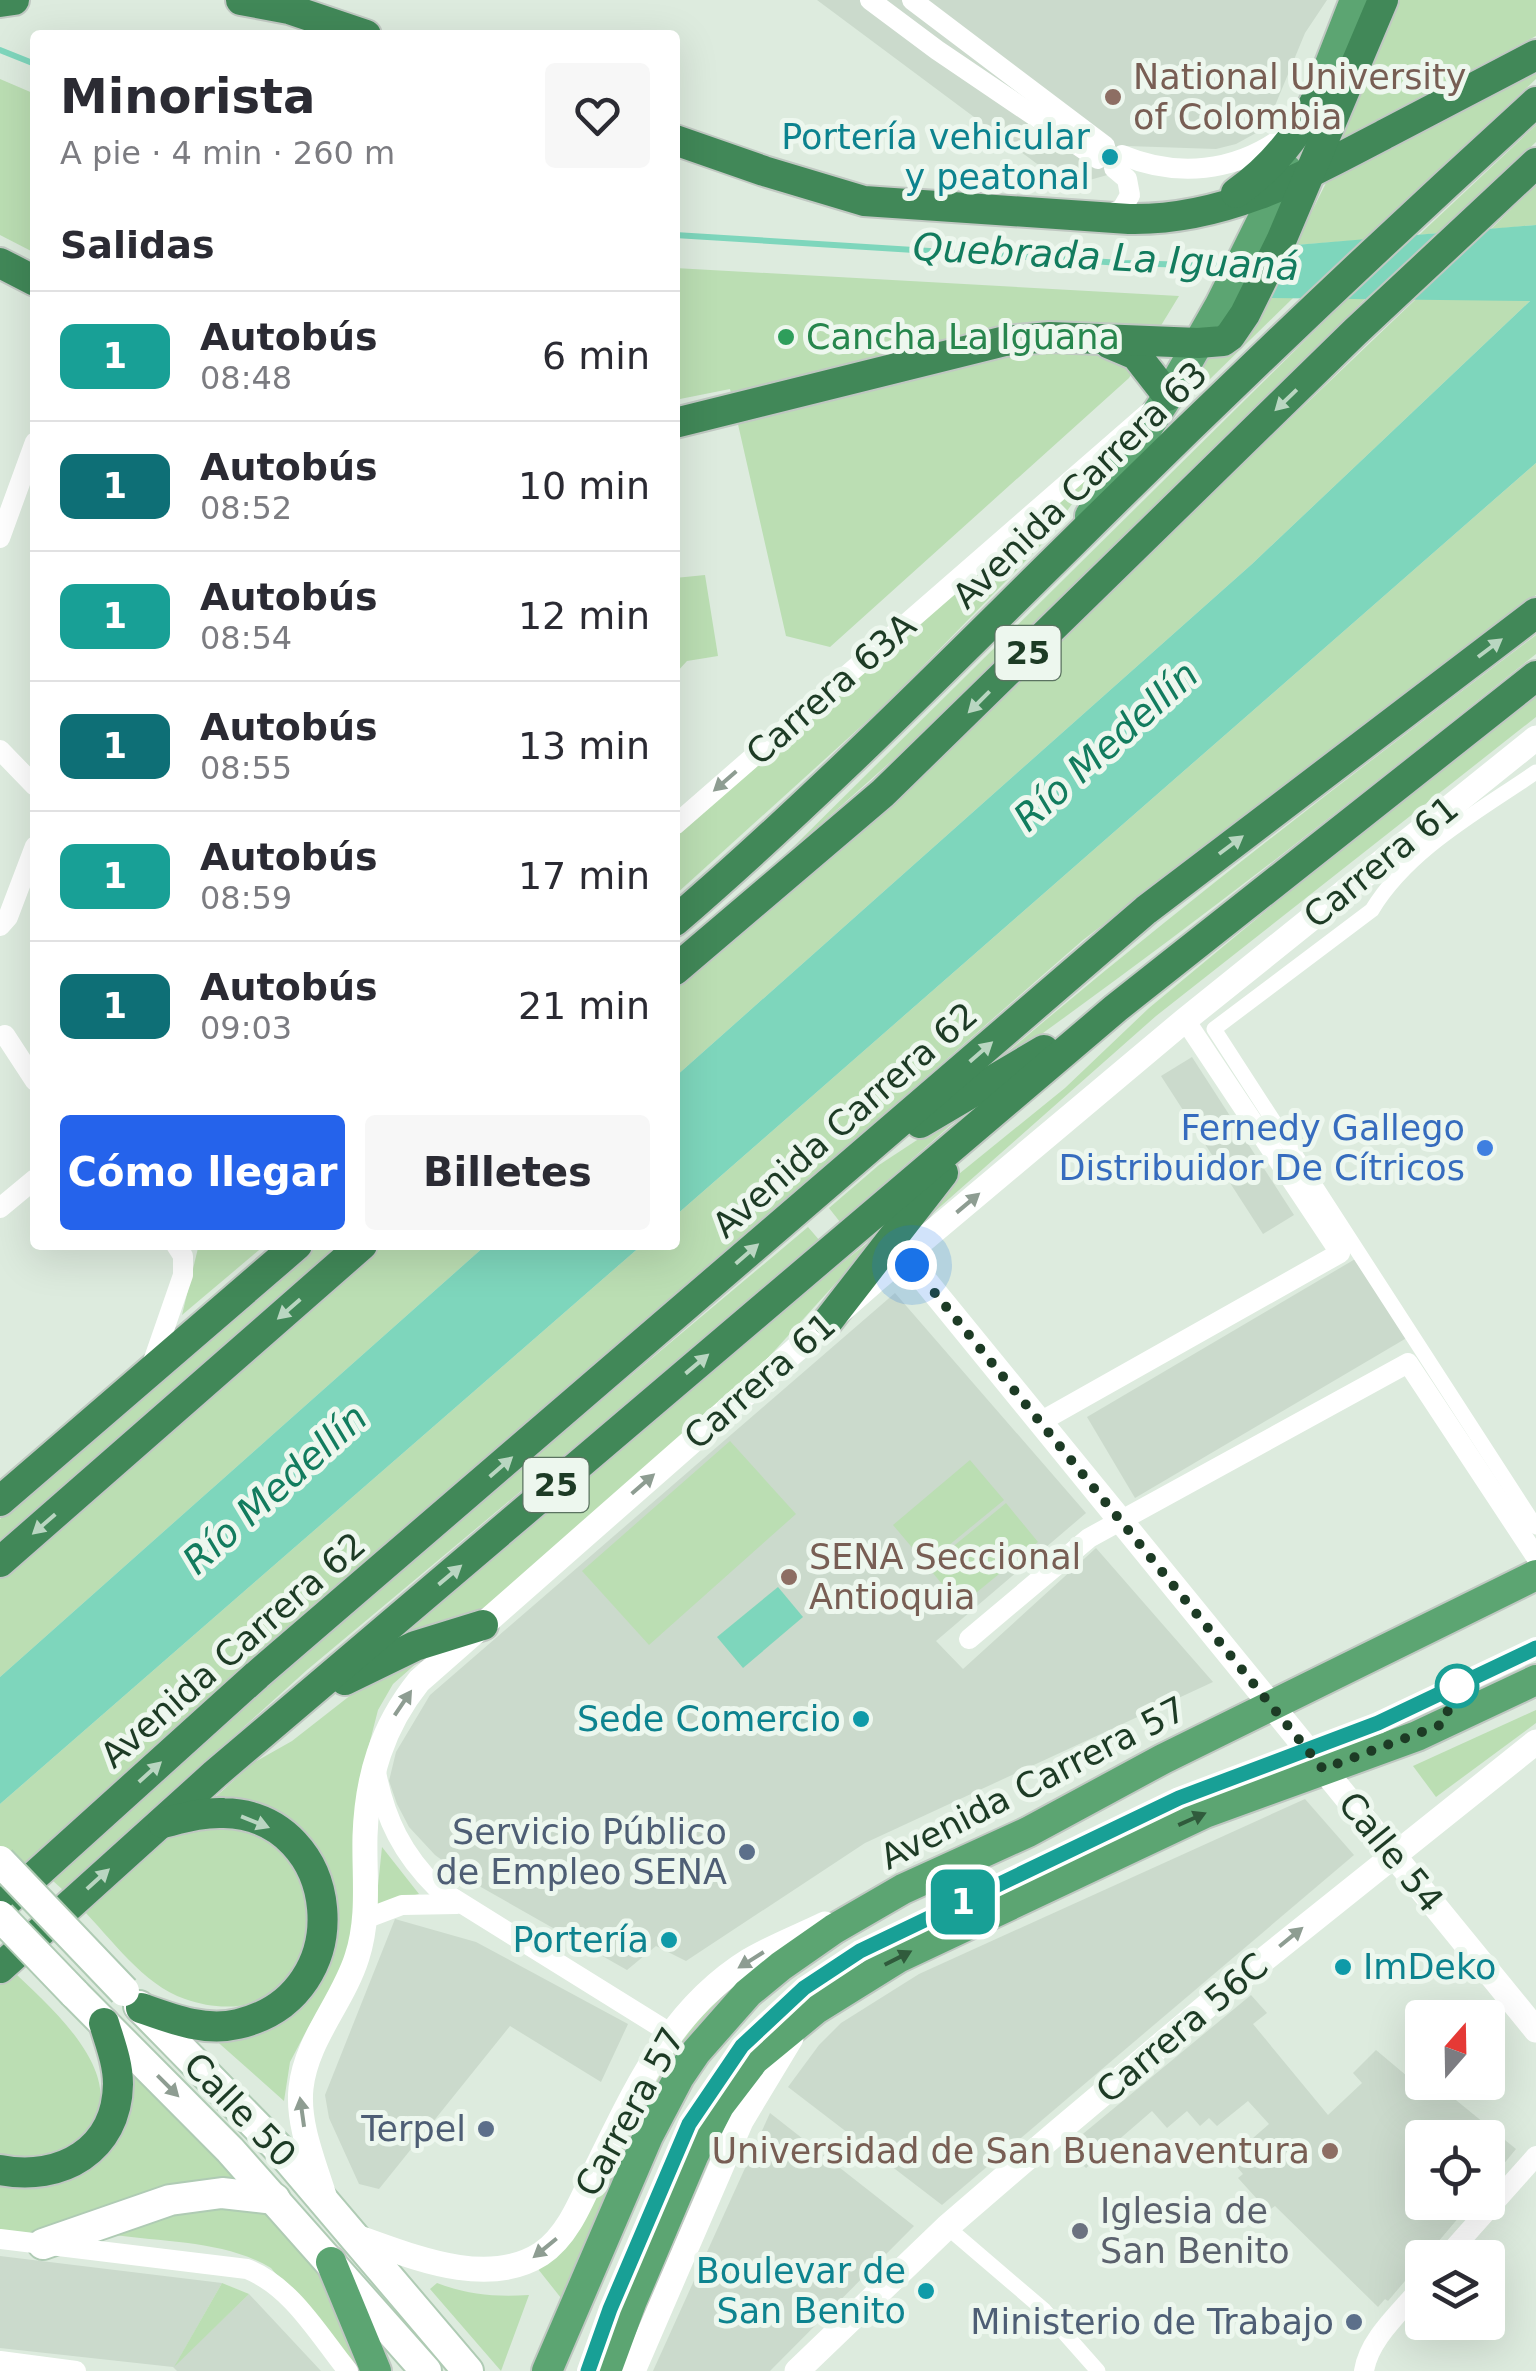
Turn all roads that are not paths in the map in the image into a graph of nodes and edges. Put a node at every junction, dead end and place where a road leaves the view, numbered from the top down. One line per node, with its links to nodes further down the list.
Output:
1 (14, 0): 7 (highway)
2 (241, 0): 8 (highway)
3 (870, 0): 14 (street)
4 (912, 0): 14 (street)
5 (1356, 0): 11 (main road)
6 (1383, 0): 16 (highway)
7 (0, 2)
8 (283, 5): 9 (highway)
9 (352, 30)
10 (1536, 55): 16 (highway)
11 (1317, 98): 14 (street); 17 (main road); 18 (highway)
12 (1536, 102): 29 (highway, Avenida Carrera 63 / 25)
13 (680, 142): 19 (highway)
14 (1110, 157): 19 (street)
15 (1536, 163): 41 (highway, 25, one-way to 41)
16 (1312, 171): 17 (highway); 20 (highway)
17 (1278, 186): 18 (highway); 20 (main road)
18 (1195, 215): 19 (highway)
19 (1102, 217)
20 (1268, 239): 24 (highway)
21 (0, 263): 22 (highway)
22 (30, 279)
23 (1093, 338): 24 (highway); 25 (highway); 26 (highway)
24 (1198, 343): 25 (main road)
25 (1168, 396): 29 (main road); 36 (street, Carrera 63A, one-way to 36)
26 (680, 422)
27 (30, 459): 28 (street)
28 (0, 538)
29 (1072, 543): 37 (highway, Avenida Carrera 63 / 25)
30 (1536, 613): 48 (highway, Avenida Carrera 62 / 25, one-way to 30)
31 (1536, 676): 42 (highway, 25)
32 (1536, 738): 43 (street, Carrera 61)
33 (0, 750): 35 (street)
34 (1536, 772): 62 (street)
35 (30, 781)
36 (680, 821)
37 (773, 835): 39 (highway, Avenida Carrera 63 / 25); 41 (highway)
38 (30, 859): 40 (street)
39 (680, 917)
40 (0, 926)
41 (681, 965)
42 (1116, 1008): 47 (highway, 25); 48 (highway)
43 (1185, 1020): 54 (street, Carrera 61, one-way to 43); 57 (street)
44 (2, 1032): 45 (street); 46 (street)
45 (30, 1059)
46 (30, 1074)
47 (981, 1123): 55 (highway); 70 (highway, 25, one-way to 47)
48 (855, 1162): 79 (highway, Avenida Carrera 62 / 25, one-way to 48)
49 (30, 1182): 50 (street)
50 (0, 1208)
51 (179, 1250): 56 (street)
52 (292, 1250): 56 (highway)
53 (356, 1250): 64 (highway, one-way to 64)
54 (904, 1255): 55 (street, Carrera 61); 57 (street, Calle 54)
55 (828, 1321): 66 (street, Carrera 61, one-way to 55)
56 (149, 1372): 58 (highway)
57 (1040, 1422): 61 (street, Calle 54)
58 (35, 1471): 59 (highway); 60 (highway)
59 (0, 1487)
60 (0, 1501)
61 (1120, 1520): 63 (street); 67 (street); 69 (street, Calle 54)
62 (1536, 1527)
63 (1536, 1557)
64 (0, 1562)
65 (1536, 1575): 69 (main road, Avenida Carrera 57)
66 (483, 1625): 70 (highway); 72 (street, Carrera 61, one-way to 66)
67 (968, 1639)
68 (1536, 1680): 73 (main road)
69 (1271, 1705): 73 (street, Calle 54); 77 (main road, Avenida Carrera 57)
70 (286, 1713): 74 (highway, 25)
71 (1536, 1742): 75 (street, Carrera 56C)
72 (374, 1766): 78 (street); 81 (street, Carrera 61)
73 (1323, 1769): 75 (street, Calle 54); 84 (main road, one-way to 73)
74 (160, 1824): 82 (highway, 25, one-way to 74); 83 (highway, one-way to 83)
75 (1394, 1856): 86 (street, Calle 54); 92 (street, Carrera 56C, one-way to 75)
76 (0, 1861): 83 (main road, Calle 50, bridge)
77 (902, 1890): 87 (street, Carrera 57, one-way to 87); 105 (main road, Avenida Carrera 57)
78 (459, 1904): 81 (street); 87 (street)
79 (0, 1907)
80 (0, 1916): 85 (main road, Calle 50, bridge)
81 (365, 1918): 91 (street, Carrera 61, one-way to 81)
82 (0, 1968)
83 (132, 1999): 91 (main road, Calle 50)
84 (816, 2009): 106 (main road); 107 (street)
85 (104, 2023): 89 (highway); 90 (main road, Calle 50, one-way to 90)
86 (1536, 2030)
87 (670, 2033): 93 (street, Carrera 57, one-way to 93)
88 (1536, 2156): 95 (street)
89 (0, 2170)
90 (275, 2200): 96 (main road); 97 (main road, Calle 50)
91 (327, 2206): 93 (main road, Calle 50)
92 (946, 2227): 108 (street, Carrera 56C); 109 (street)
93 (351, 2235): 104 (main road, Calle 50)
94 (0, 2239): 96 (street)
95 (1461, 2240)
96 (43, 2244): 101 (street)
97 (330, 2262): 102 (main road); 103 (main road, Calle 50)
98 (1405, 2306): 110 (street)
99 (0, 2361): 100 (street)
100 (76, 2371)
101 (348, 2371)
102 (376, 2371)
103 (426, 2371)
104 (468, 2371)
105 (547, 2371)
106 (606, 2371)
107 (633, 2371)
108 (798, 2371)
109 (1098, 2371)
110 (1364, 2371)

